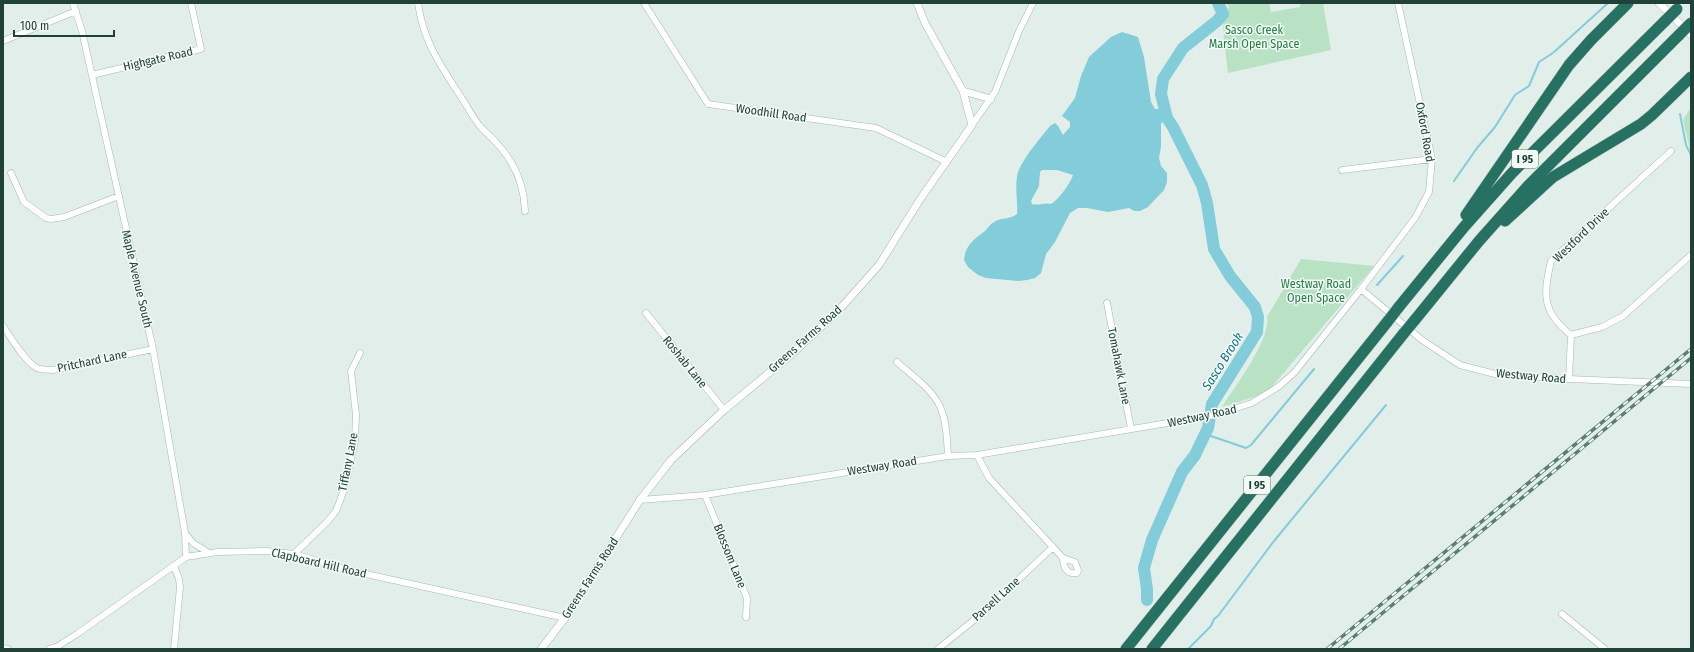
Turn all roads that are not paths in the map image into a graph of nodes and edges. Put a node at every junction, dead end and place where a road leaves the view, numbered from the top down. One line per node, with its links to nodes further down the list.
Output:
1 (73, 3): 11 (street, Maple Avenue South)
2 (191, 3): 15 (street, Highgate Road)
3 (418, 3): 26 (street)
4 (644, 3): 22 (street, Woodhill Road)
5 (917, 3): 17 (street)
6 (1033, 3): 18 (street, Greens Farms Road)
7 (1398, 3): 21 (street, Oxford Road)
8 (1628, 3): 29 (highway)
9 (1659, 3): 13 (street)
10 (1680, 6): 29 (highway, I 95, bridge)
11 (76, 11): 14 (street); 15 (street, Maple Avenue South)
12 (1691, 23): 28 (highway, I 95, bridge)
13 (1691, 35)
14 (3, 41)
15 (92, 75): 25 (street, Maple Avenue South)
16 (1691, 77): 28 (highway)
17 (962, 91): 18 (street); 19 (street)
18 (991, 99): 19 (street, Greens Farms Road)
19 (972, 124): 22 (street, Greens Farms Road)
20 (1671, 151): 34 (street, Westford Drive)
21 (1432, 159): 23 (street); 30 (street, Oxford Road)
22 (947, 162): 40 (street, Greens Farms Road)
23 (1342, 170)
24 (11, 173): 25 (street)
25 (119, 196): 35 (street, Maple Avenue South)
26 (525, 212)
27 (1691, 255): 34 (street)
28 (1463, 260): 63 (highway, I 95, bridge)
29 (1418, 284): 62 (highway, I 95, bridge)
30 (1361, 289): 38 (street, Westway Road); 41 (street, Westway Road)
31 (1107, 303): 41 (street, Tomahawk Lane)
32 (646, 313): 40 (street, Roshab Lane)
33 (3, 326): 35 (street, Pritchard Lane)
34 (1571, 334): 38 (street)
35 (153, 348): 46 (street, Maple Avenue South)
36 (360, 353): 49 (street, Tiffany Lane)
37 (897, 362): 43 (street)
38 (1569, 379): 39 (street, Westway Road)
39 (1691, 384)
40 (724, 410): 45 (street, Greens Farms Road)
41 (1131, 429): 42 (street, Westway Road)
42 (977, 455): 43 (street, Westway Road); 47 (street)
43 (948, 456): 44 (street, Westway Road)
44 (705, 496): 45 (street, Westway Road); 54 (street, Blossom Lane)
45 (640, 500): 55 (street, Greens Farms Road)
46 (185, 533): 48 (street); 50 (street, Maple Avenue South)
47 (1053, 547): 51 (street); 61 (street, Parsell Lane)
48 (209, 553): 49 (street, Clapboard Hill Road); 50 (street, Clapboard Hill Road)
49 (294, 554): 55 (street, Clapboard Hill Road)
50 (186, 557): 52 (street, Clapboard Hill Road)
51 (1063, 558)
52 (174, 566): 58 (street, Clapboard Hill Road); 59 (street)
53 (1562, 614): 64 (street)
54 (746, 617)
55 (564, 618): 60 (street, Greens Farms Road)
56 (3, 648): 57 (street)
57 (8, 649)
58 (49, 649)
59 (174, 649)
60 (541, 649)
61 (938, 649)
62 (1126, 649)
63 (1152, 649)
64 (1605, 649)

